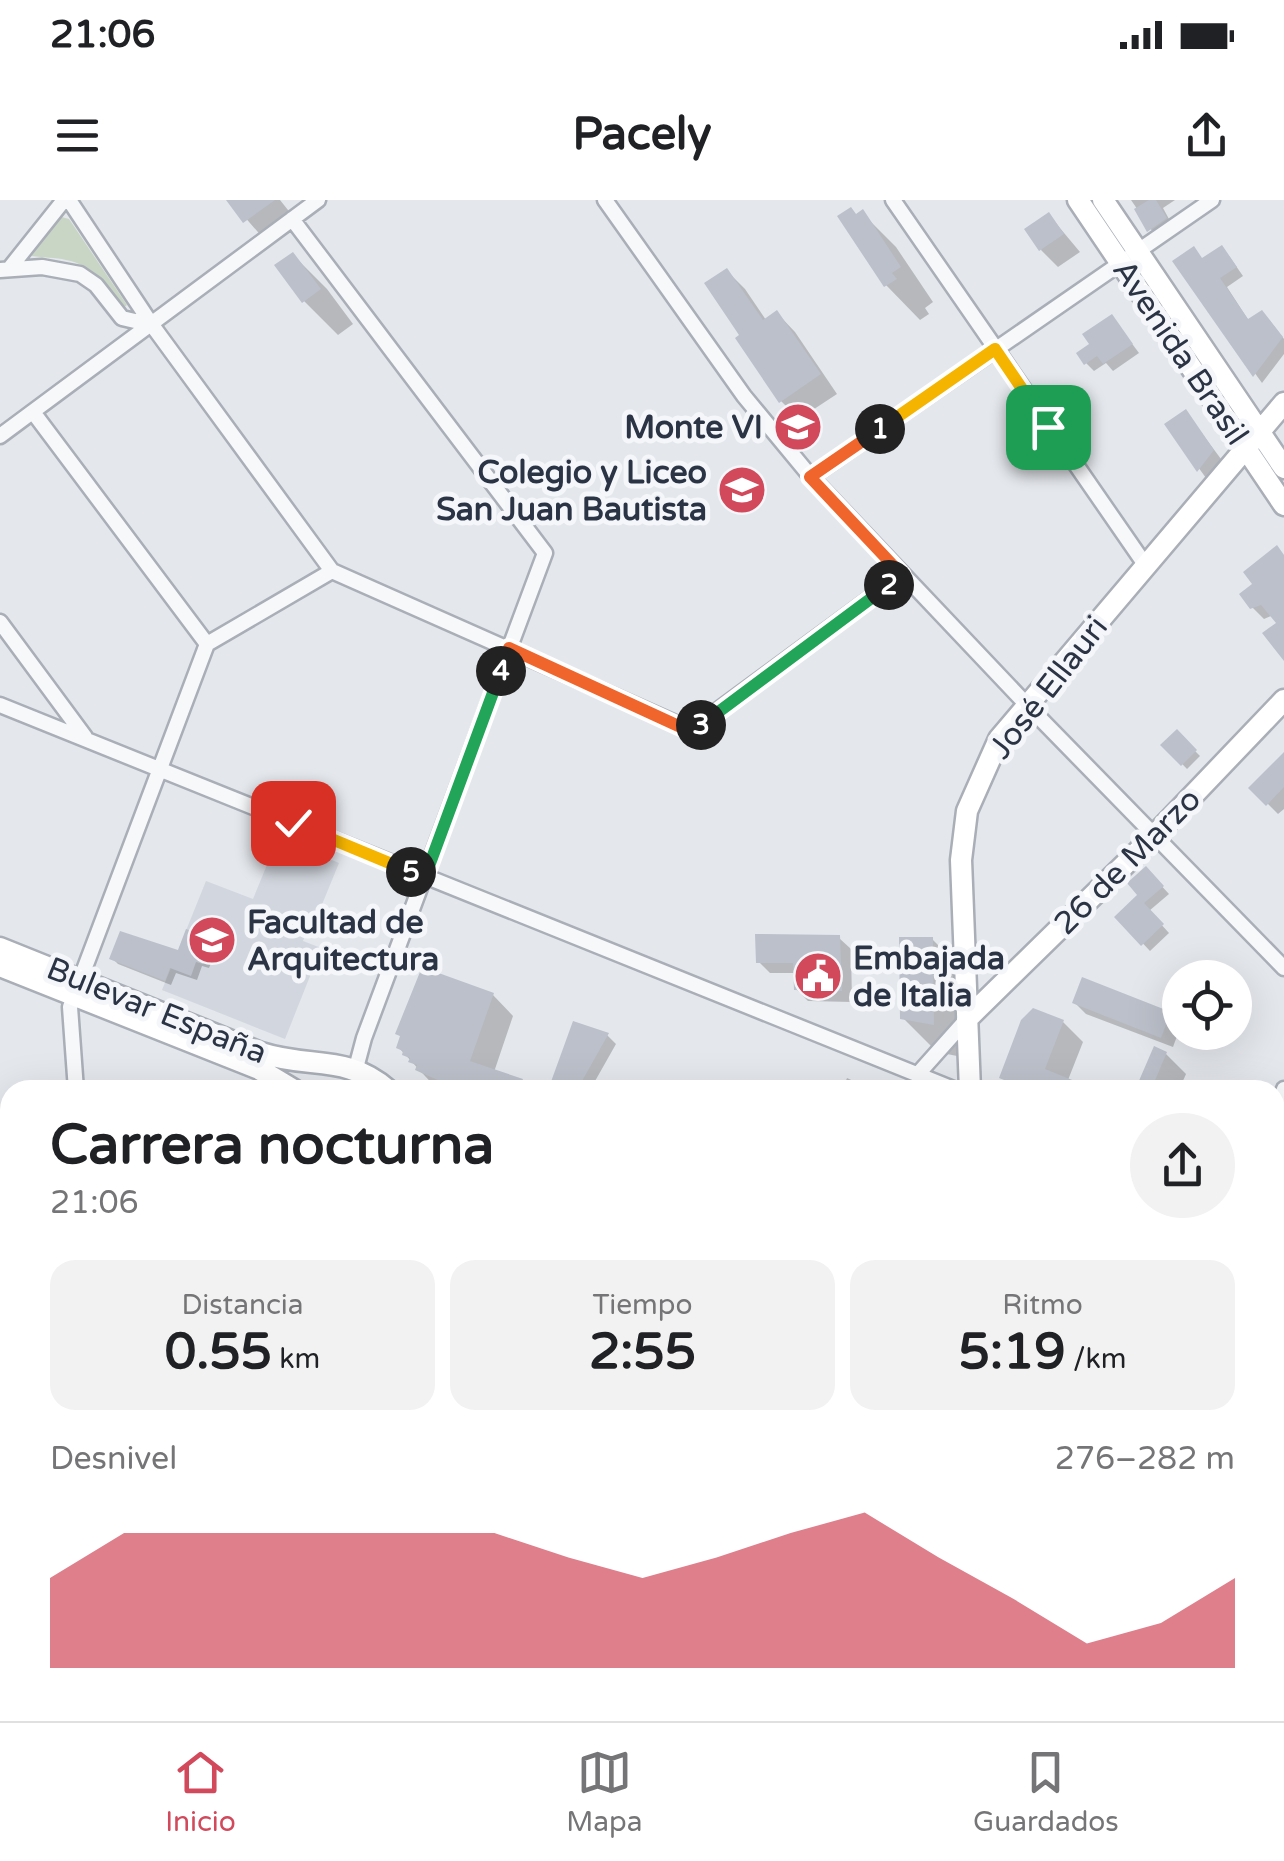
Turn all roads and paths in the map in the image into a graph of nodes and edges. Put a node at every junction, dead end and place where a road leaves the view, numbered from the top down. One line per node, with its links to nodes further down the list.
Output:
1 (66, 200): 10 (street); 11 (street)
2 (318, 200): 8 (street)
3 (606, 200): 18 (street)
4 (893, 200): 12 (street)
5 (1078, 200): 9 (street, Avenida Brasil)
6 (1103, 200): 9 (street, Avenida Brasil)
7 (1212, 200): 9 (street)
8 (292, 219): 11 (street); 25 (street)
9 (1130, 258): 12 (street); 16 (street, Avenida Brasil)
10 (4, 269): 11 (street)
11 (152, 325): 14 (street); 21 (street)
12 (995, 349): 18 (street); 20 (street)
13 (1284, 403): 16 (street, José Ellauri)
14 (33, 412): 15 (street); 24 (street)
15 (0, 436)
16 (1252, 440): 17 (street, Avenida Brasil); 19 (street, Avenida Brasil); 20 (street, José Ellauri)
17 (1284, 468)
18 (810, 477): 22 (street)
19 (1284, 506)
20 (1146, 566): 28 (street, José Ellauri)
21 (332, 572): 24 (street); 25 (street)
22 (902, 575): 25 (street); 28 (street)
23 (0, 622): 29 (street)
24 (207, 644): 30 (street)
25 (509, 648): 32 (street)
26 (1284, 700): 31 (street, 26 de Marzo)
27 (0, 705): 29 (street)
28 (1027, 705): 31 (street); 37 (street, José Ellauri)
29 (85, 738): 30 (street)
30 (161, 769): 32 (street); 36 (street)
31 (1154, 834): 35 (street); 37 (street, 26 de Marzo)
32 (425, 877): 39 (street); 40 (street)
33 (0, 948): 36 (street, Bulevar España)
34 (0, 966): 36 (street, Bulevar España)
35 (1284, 968)
36 (76, 987): 38 (street, Bulevar España); 41 (street); 42 (street, Bulevar España)
37 (967, 1019): 40 (street); 46 (street, José Ellauri)
38 (316, 1064): 39 (street, Bulevar España); 43 (street, Bulevar España)
39 (356, 1068): 44 (street, Bulevar España)
40 (916, 1075): 45 (street)
41 (75, 1080)
42 (276, 1080)
43 (306, 1080)
44 (373, 1080)
45 (929, 1080)
46 (970, 1080)

